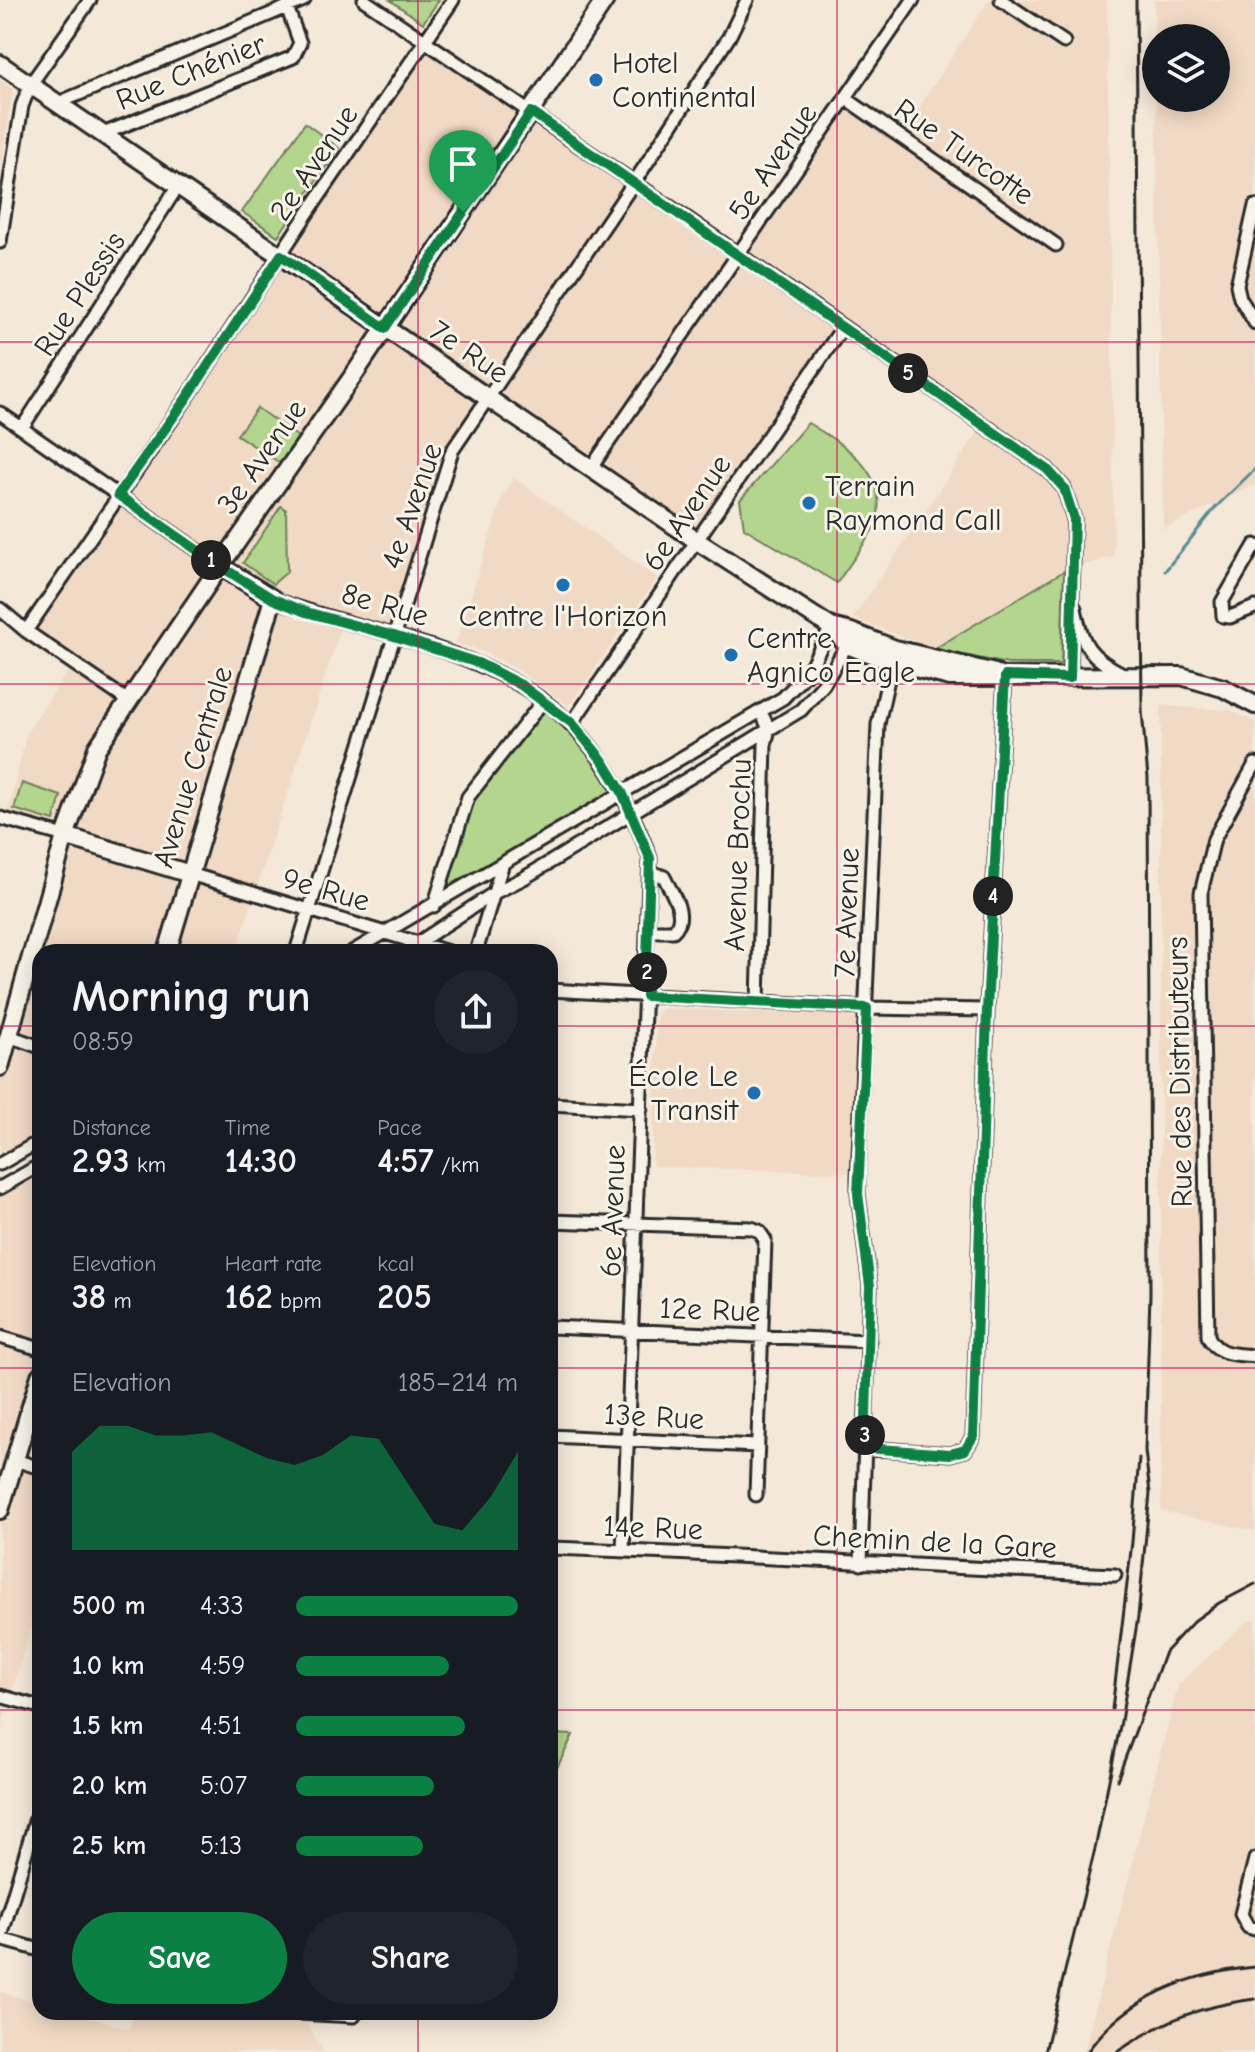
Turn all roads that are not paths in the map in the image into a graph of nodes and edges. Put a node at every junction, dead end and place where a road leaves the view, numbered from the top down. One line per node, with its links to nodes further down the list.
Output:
1 (90, 0): 13 (street)
2 (304, 0): 9 (street)
3 (364, 0): 10 (street)
4 (453, 0): 10 (street, 2e Avenue)
5 (605, 0): 16 (main road, 3e Avenue)
6 (747, 0): 18 (street, 4e Avenue)
7 (913, 0): 14 (street, 5e Avenue)
8 (1001, 0): 11 (street)
9 (287, 7): 15 (street); 17 (street, Rue Chénier)
10 (427, 41): 16 (street); 23 (street, 2e Avenue)
11 (1064, 42)
12 (0, 64): 13 (main road, 7e Rue)
13 (30, 85): 15 (main road, 7e Rue); 21 (street)
14 (845, 98): 22 (street, Rue Turcotte); 24 (street, 5e Avenue)
15 (58, 103): 17 (main road, 7e Rue)
16 (531, 112): 18 (street); 26 (main road, 3e Avenue)
17 (103, 134): 19 (main road, 7e Rue)
18 (634, 183): 24 (street); 28 (street, 4e Avenue)
19 (178, 186): 23 (main road, 7e Rue); 30 (street, Rue Plessis)
20 (1255, 206): 25 (street)
21 (0, 242)
22 (1056, 245)
23 (281, 255): 26 (main road, 7e Rue); 32 (street, 2e Avenue)
24 (740, 255): 27 (street); 31 (street, 5e Avenue)
25 (1255, 323)
26 (385, 328): 28 (main road, 7e Rue); 35 (main road, 3e Avenue)
27 (842, 328): 33 (street, 6e Avenue); 36 (street)
28 (487, 398): 31 (main road, 7e Rue); 42 (street, 4e Avenue)
29 (0, 413): 30 (street, 8e Rue)
30 (22, 428): 32 (street, 8e Rue)
31 (591, 468): 33 (main road, 7e Rue)
32 (118, 495): 35 (street, 8e Rue); 41 (street, 2e Avenue)
33 (697, 541): 40 (main road, 7e Rue); 52 (street, 6e Avenue)
34 (1255, 545): 38 (street)
35 (220, 566): 37 (main road, 8e Rue); 48 (main road, 3e Avenue)
36 (1072, 592): 46 (street); 47 (street)
37 (273, 599): 42 (street, 8e Rue); 61 (main road, Avenue Centrale)
38 (1255, 607)
39 (0, 609): 41 (street)
40 (831, 627): 43 (main road, 7e Rue); 44 (main road, 7e Rue); 51 (street)
41 (26, 631): 48 (street)
42 (394, 636): 49 (street, 8e Rue); 64 (street, 4e Avenue)
43 (847, 645): 44 (main road, 7e Rue); 53 (street)
44 (893, 655): 45 (main road, 7e Rue); 78 (street, 7e Avenue)
45 (1005, 676): 47 (main road, 7e Rue); 79 (street)
46 (1127, 676): 47 (main road, 7e Rue); 50 (main road, 7e Rue)
47 (1070, 678)
48 (128, 701): 58 (main road, 3e Avenue)
49 (543, 701): 52 (street, 8e Rue); 63 (street)
50 (1255, 705)
51 (761, 712): 53 (street, Avenue Brochu); 55 (street)
52 (572, 723): 55 (street, 8e Rue)
53 (769, 729): 56 (street); 77 (street, Avenue Brochu)
54 (1255, 764): 97 (street, Rue des Distributeurs)
55 (622, 792): 56 (street, 8e Rue); 59 (street)
56 (632, 813): 60 (street, 8e Rue); 62 (street)
57 (0, 818): 58 (street)
58 (65, 836): 61 (main road); 68 (main road, 3e Avenue)
59 (502, 866): 62 (street); 63 (street)
60 (651, 872): 65 (street, 6e Avenue); 65 (street, 8e Rue)
61 (190, 874): 64 (street, 9e Rue); 69 (main road, Avenue Centrale)
62 (494, 893): 67 (street); 73 (street)
63 (434, 906): 66 (street)
64 (309, 910): 66 (street, 9e Rue); 70 (street, 4e Avenue)
65 (649, 931): 76 (street, 6e Avenue)
66 (383, 932): 67 (street, 9e Rue); 71 (street)
67 (420, 943): 72 (street, 9e Rue)
68 (35, 944)
69 (169, 944)
70 (298, 944)
71 (364, 944)
72 (423, 944)
73 (478, 944)
74 (32, 954): 80 (main road, 3e Avenue)
75 (558, 990): 76 (street)
76 (646, 996): 77 (street); 84 (street, 6e Avenue)
77 (758, 1002): 78 (street)
78 (867, 1008): 79 (street); 95 (street, 7e Avenue)
79 (987, 1010): 102 (street)
80 (9, 1036): 81 (street); 82 (main road, 3e Avenue)
81 (32, 1044)
82 (0, 1067)
83 (558, 1104): 84 (street)
84 (641, 1109): 90 (street, 6e Avenue)
85 (32, 1146): 86 (street)
86 (0, 1164): 88 (street)
87 (32, 1170): 88 (street)
88 (4, 1186)
89 (558, 1221): 90 (street)
90 (636, 1224): 92 (street, 6e Avenue); 93 (street)
91 (558, 1327): 92 (street, 12e Rue)
92 (632, 1331): 93 (street, 12e Rue); 100 (street, 6e Avenue)
93 (762, 1336): 95 (street, 12e Rue); 101 (street)
94 (0, 1337): 96 (street)
95 (869, 1341): 102 (street, 7e Avenue)
96 (32, 1347)
97 (1255, 1356)
98 (32, 1403): 103 (main road)
99 (558, 1436): 100 (street, 13e Rue)
100 (628, 1438): 101 (street, 13e Rue); 108 (street, 6e Avenue)
101 (757, 1446): 105 (street)
102 (865, 1448): 110 (street, 7e Avenue)
103 (15, 1460): 104 (street); 106 (main road)
104 (32, 1465)
105 (756, 1495)
106 (0, 1510)
107 (558, 1548): 108 (street, 14e Rue)
108 (623, 1551): 109 (street, 14e Rue)
109 (753, 1556): 110 (street, Chemin de la Gare)
110 (861, 1564): 111 (street, Chemin de la Gare)
111 (1115, 1575)
112 (0, 1696): 113 (street)
113 (32, 1705)
114 (32, 1841): 117 (street)
115 (1255, 1859): 116 (street)
116 (1255, 1929)
117 (0, 1940): 118 (street)
118 (32, 1948)

